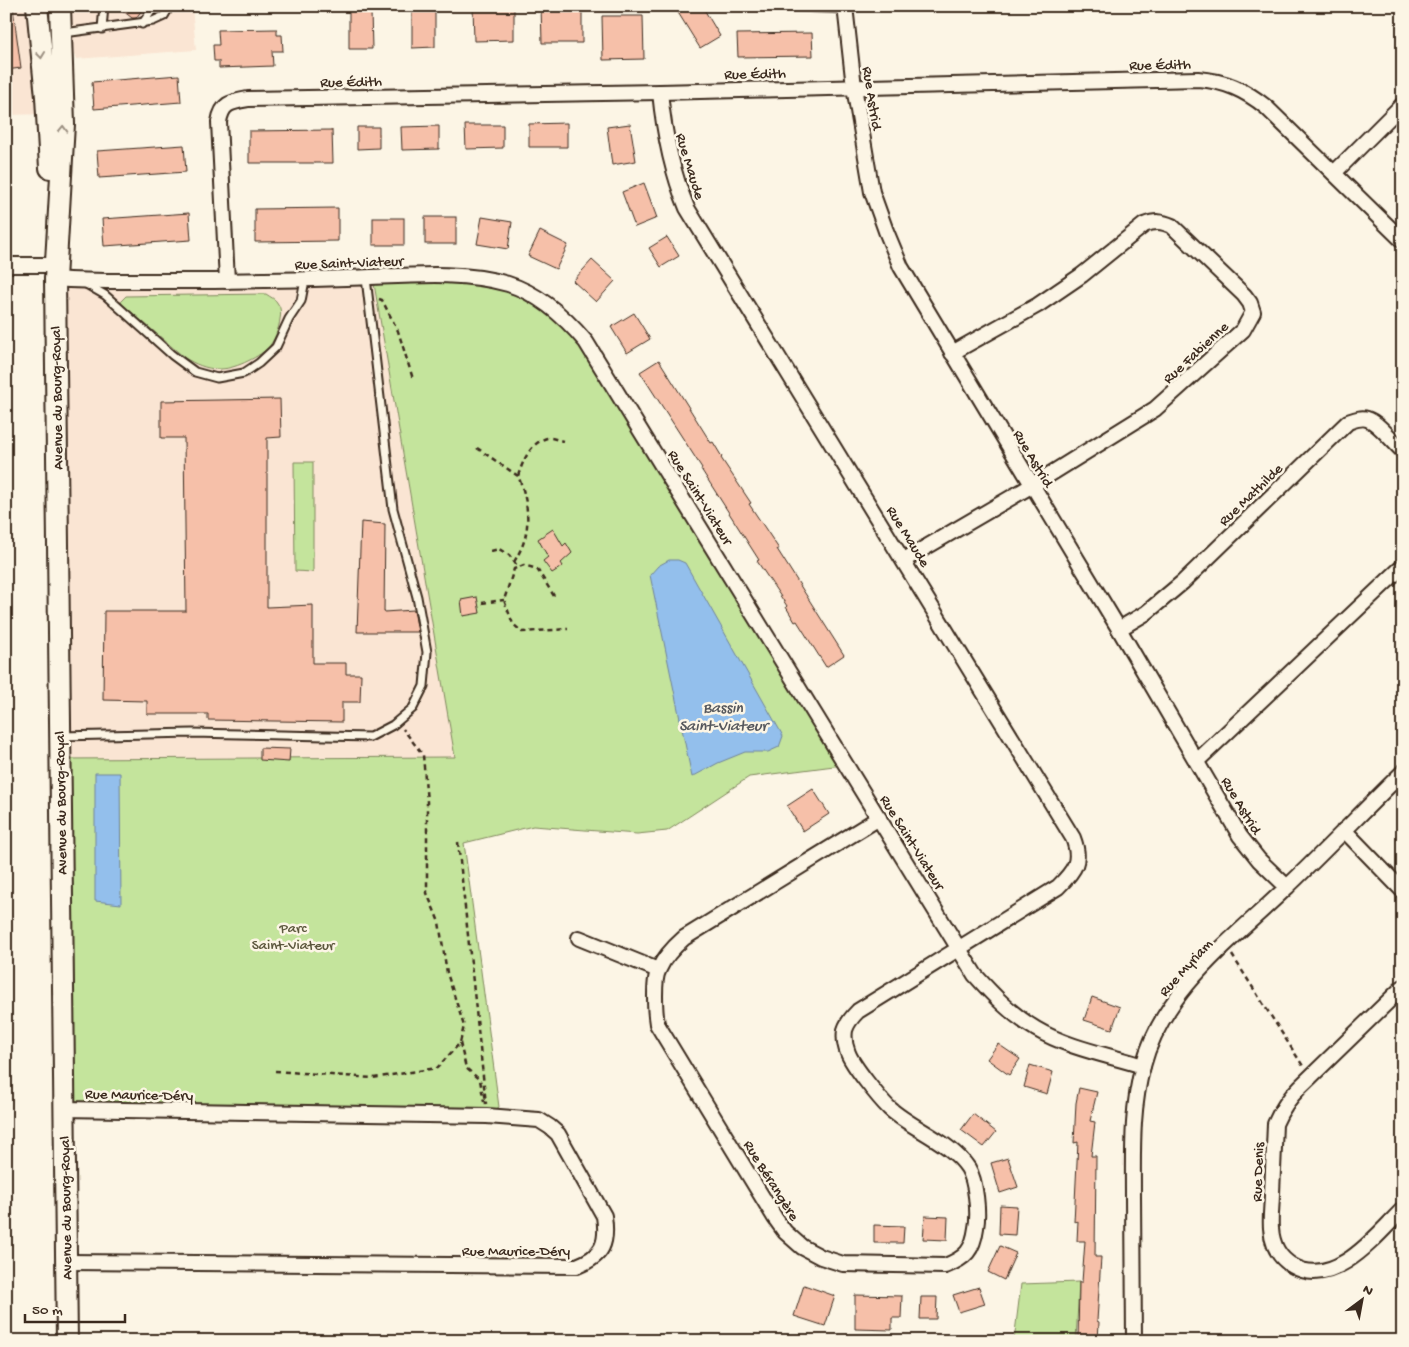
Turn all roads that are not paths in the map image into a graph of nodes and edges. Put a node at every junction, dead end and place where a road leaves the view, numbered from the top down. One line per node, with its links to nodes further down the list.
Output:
1 (37, 6): 17 (main road, Avenue du Bourg-Royal, one-way to 17)
2 (60, 6): 10 (main road, Avenue du Bourg-Royal)
3 (104, 6): 9 (lane)
4 (155, 6): 8 (lane)
5 (170, 6): 8 (lane)
6 (773, 6): 7 (lane)
7 (845, 7): 11 (street, Rue Astrid)
8 (142, 24): 9 (lane)
9 (102, 29): 10 (lane)
10 (61, 33): 17 (main road, Avenue du Bourg-Royal, one-way to 10)
11 (854, 87): 12 (street, Rue Édith); 14 (street, Rue Édith); 22 (street, Rue Astrid)
12 (660, 92): 21 (street, Rue Édith); 25 (street, Rue Maude)
13 (1403, 104): 14 (street)
14 (1334, 173): 15 (street, Rue Édith)
15 (1403, 241)
16 (6, 265): 17 (street, Rue Saint-Viateur)
17 (55, 272): 20 (street, Rue Saint-Viateur); 28 (main road, Avenue du Bourg-Royal)
18 (366, 278): 19 (street, Rue Saint-Viateur); 28 (lane); 31 (street, Rue Saint-Viateur)
19 (305, 280): 20 (lane); 21 (street, Rue Saint-Viateur)
20 (82, 281): 21 (street, Rue Saint-Viateur)
21 (227, 281)
22 (952, 353): 24 (street, Rue Astrid); 24 (street, Rue Fabienne)
23 (1403, 451): 27 (street, Rue Mathilde)
24 (1031, 486): 25 (street, Rue Fabienne); 27 (street, Rue Astrid)
25 (904, 560): 36 (street, Rue Maude)
26 (1403, 566): 29 (street)
27 (1119, 629): 29 (street, Rue Astrid)
28 (59, 736): 40 (main road, Avenue du Bourg-Royal)
29 (1197, 761): 33 (street, Rue Astrid)
30 (1403, 772): 32 (street, Rue Myriam)
31 (879, 818): 36 (street, Rue Saint-Viateur); 37 (street, Rue Bérangère)
32 (1344, 830): 33 (street, Rue Myriam); 34 (street)
33 (1287, 888): 39 (street, Rue Myriam)
34 (1403, 891)
35 (579, 938): 37 (street)
36 (959, 948): 37 (street, Rue Bérangère); 39 (street, Rue Saint-Viateur)
37 (658, 970)
38 (1403, 987): 41 (street, Rue Denis)
39 (1143, 1066): 44 (street, Rue Myriam)
40 (63, 1109): 42 (main road, Avenue du Bourg-Royal); 42 (street, Rue Maurice-Déry)
41 (1403, 1208)
42 (66, 1262): 43 (main road, Avenue du Bourg-Royal)
43 (67, 1341)
44 (1134, 1341)

